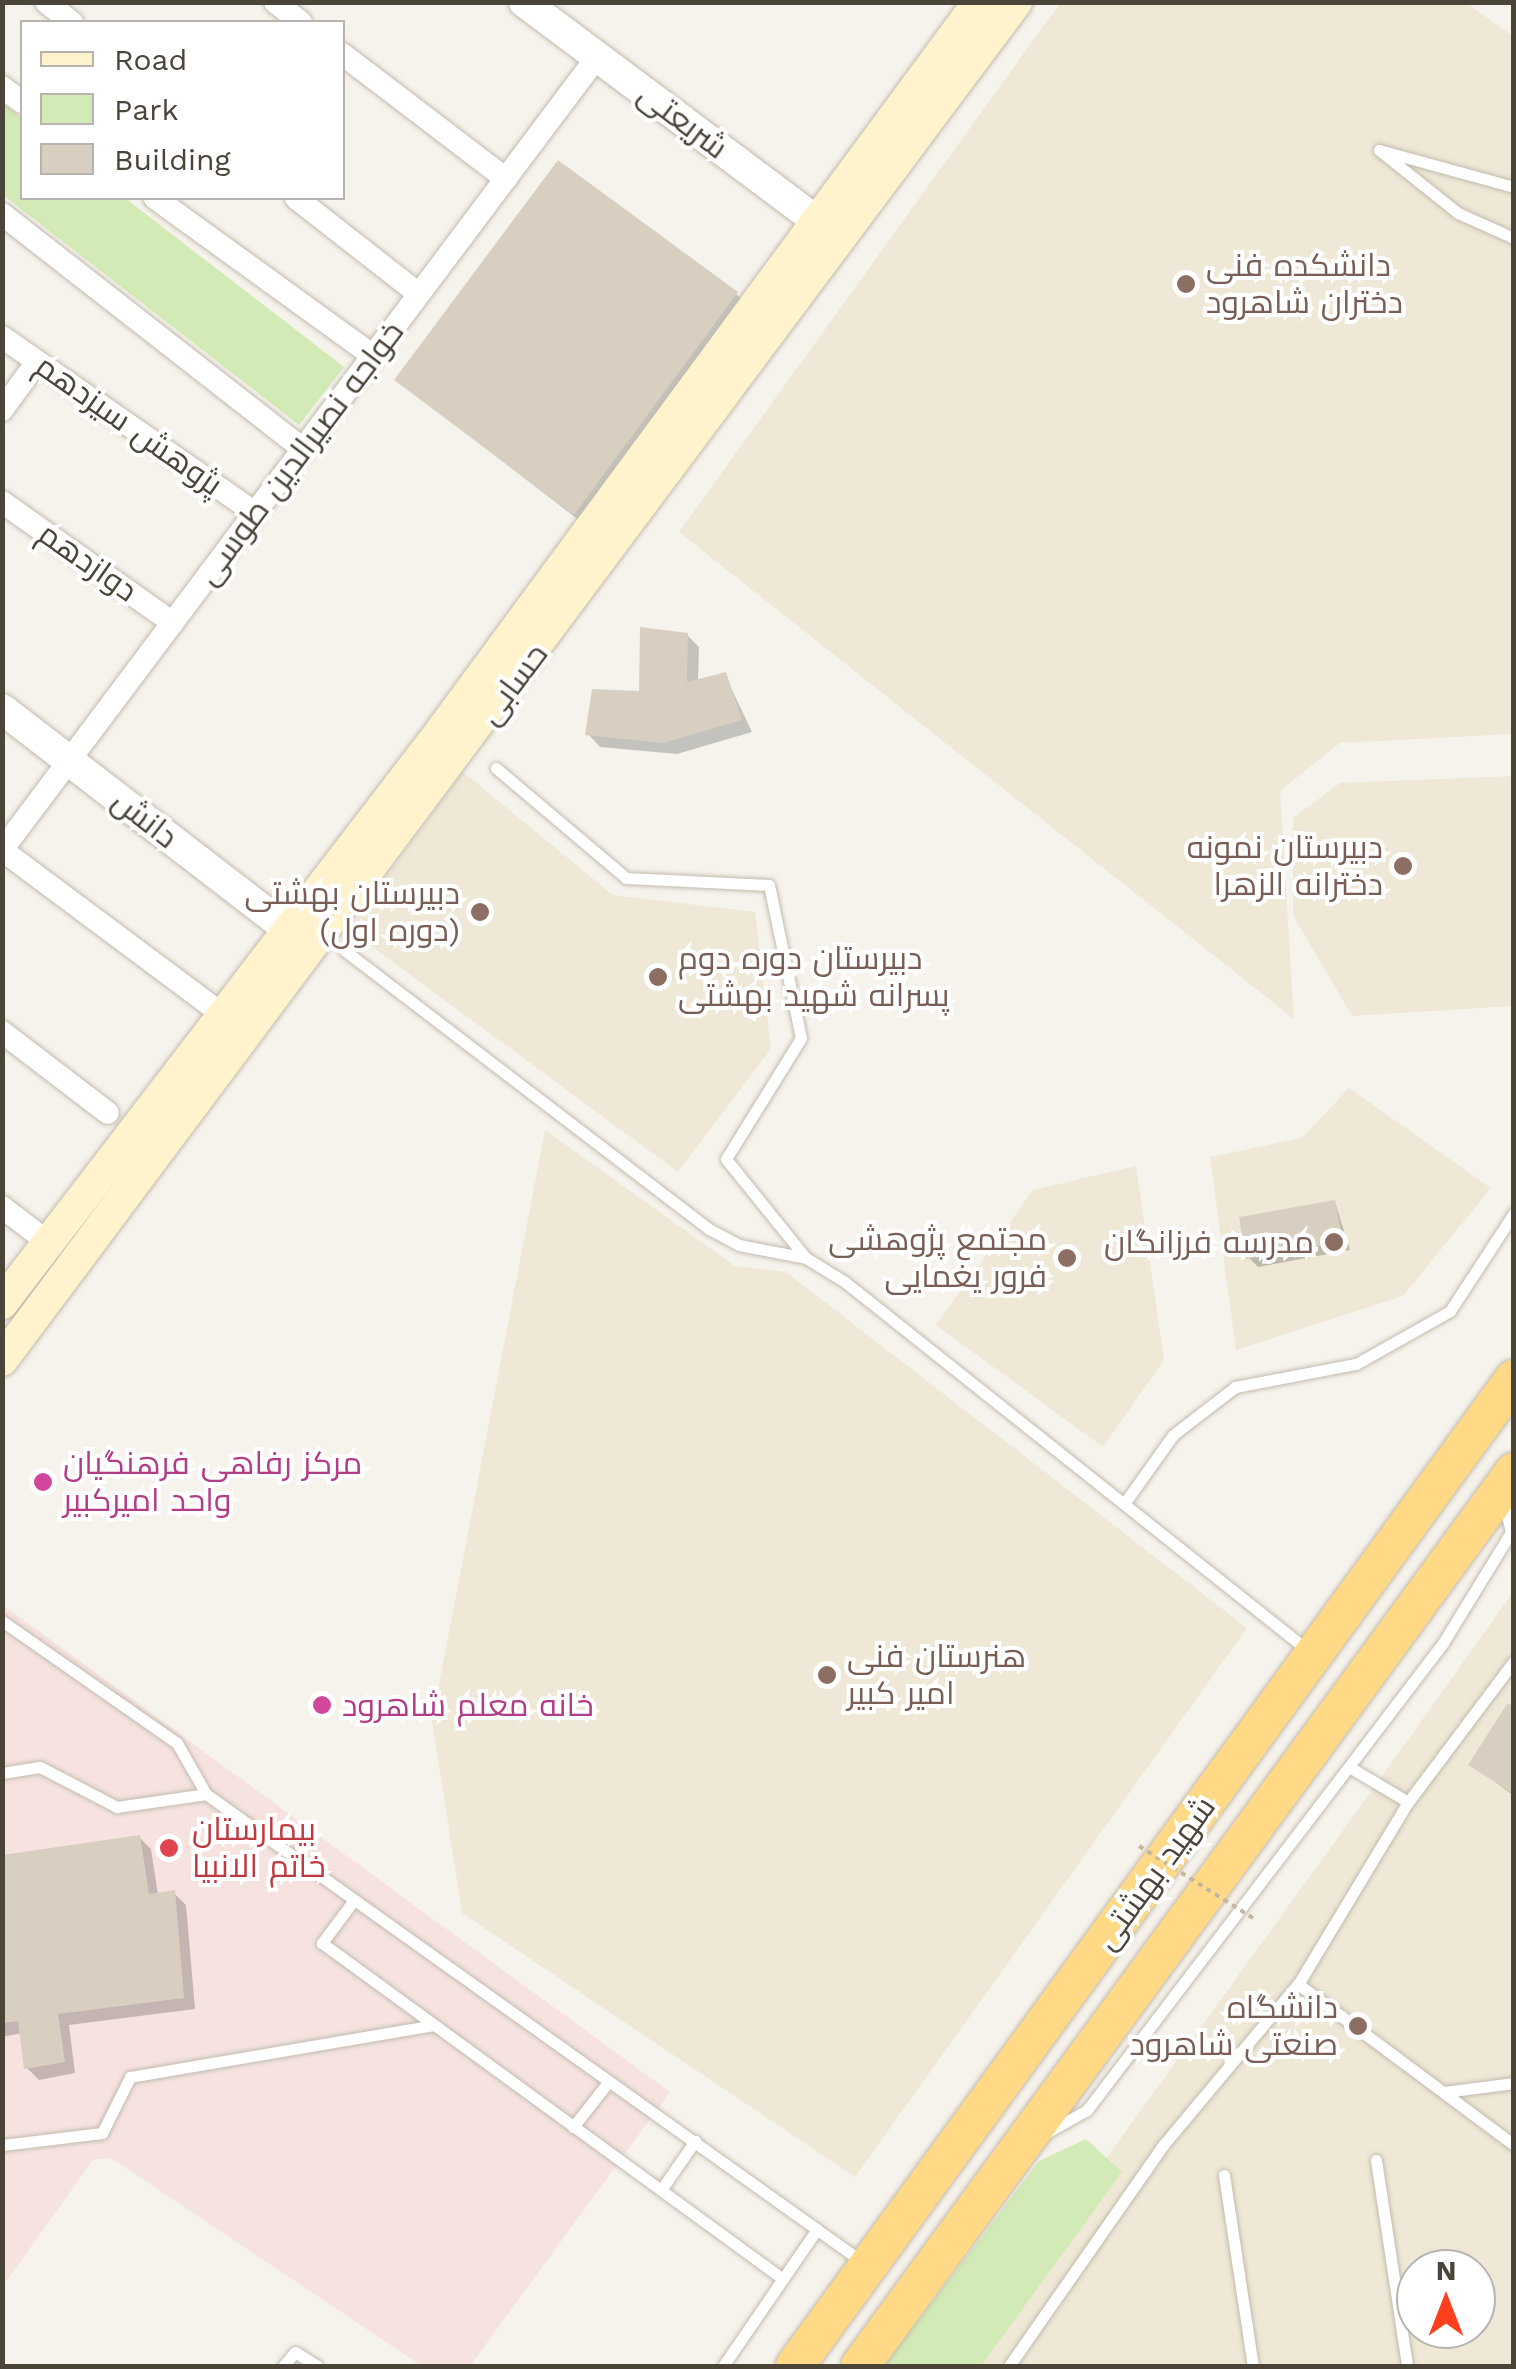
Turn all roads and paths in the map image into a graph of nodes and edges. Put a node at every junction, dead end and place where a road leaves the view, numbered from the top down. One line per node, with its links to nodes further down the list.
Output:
1 (46, 2): 6 (street)
2 (275, 2): 7 (street)
3 (524, 2): 9 (street, شریعتی)
4 (979, 2): 15 (main road, حسابی)
5 (1016, 2): 15 (main road, حسابی)
6 (69, 20)
7 (298, 20)
8 (345, 56): 10 (street)
9 (597, 57): 10 (street, خواجه نصیرالدین طوسی); 15 (street, شریعتی)
10 (506, 179): 17 (street, خواجه نصیرالدین طوسی)
11 (1514, 187): 16 (lane)
12 (158, 200): 19 (street)
13 (299, 200): 17 (street)
14 (2, 214): 22 (street)
15 (830, 231): 30 (main road, حسابی)
16 (1514, 238)
17 (419, 294): 19 (street, خواجه نصیرالدین طوسی)
18 (2, 336): 20 (street, پژوهش سیزدهم)
19 (373, 356): 22 (street, خواجه نصیرالدین طوسی)
20 (37, 362): 21 (street); 24 (street, پژوهش سیزدهم)
21 (2, 410)
22 (303, 449): 24 (street, خواجه نصیرالدین طوسی)
23 (2, 502): 25 (street, دوازدهم)
24 (255, 513): 25 (street, خواجه نصیرالدین طوسی)
25 (173, 623): 27 (street, خواجه نصیرالدین طوسی)
26 (2, 709): 27 (street, دانش)
27 (70, 761): 29 (street, خواجه نصیرالدین طوسی); 30 (street, دانش)
28 (496, 768): 38 (lane)
29 (2, 850): 32 (street)
30 (298, 937): 32 (main road, حسابی); 40 (main road, حسابی)
31 (344, 950): 38 (lane)
32 (222, 1015): 37 (main road, حسابی)
33 (2, 1032): 34 (street)
34 (108, 1112)
35 (2, 1207): 37 (street)
36 (1514, 1213): 43 (lane)
37 (49, 1243): 39 (main road, حسابی)
38 (806, 1258): 43 (lane)
39 (2, 1303)
40 (2, 1360)
41 (1514, 1379): 45 (highway, شهید بهشتی)
42 (1507, 1481): 47 (lane); 63 (highway, شهید بهشتی)
43 (1126, 1501): 45 (lane)
44 (2, 1621): 49 (lane)
45 (1314, 1654): 68 (highway, شهید بهشتی)
46 (1514, 1661): 50 (lane)
47 (1350, 1768): 50 (lane); 63 (lane)
48 (2, 1773): 49 (lane)
49 (206, 1794): 52 (lane)
50 (1408, 1802): 54 (lane)
51 (1139, 1846): 53 (path, bridge)
52 (354, 1900): 55 (lane); 56 (lane)
53 (1253, 1918)
54 (1298, 1984): 58 (lane); 75 (lane)
55 (433, 2025): 59 (lane); 61 (lane)
56 (609, 2081): 59 (lane); 60 (lane)
57 (1514, 2082): 58 (lane)
58 (1444, 2092): 62 (lane)
59 (573, 2127): 66 (lane)
60 (695, 2141): 66 (lane); 67 (lane)
61 (2, 2144)
62 (1514, 2146)
63 (1020, 2147): 74 (highway, شهید بهشتی)
64 (1376, 2160): 77 (lane)
65 (1224, 2175): 76 (lane)
66 (661, 2190): 69 (lane)
67 (817, 2229): 68 (lane); 69 (lane)
68 (867, 2265): 73 (highway, شهید بهشتی)
69 (783, 2279): 72 (lane)
70 (284, 2366): 71 (lane)
71 (316, 2366)
72 (723, 2366)
73 (795, 2366)
74 (860, 2366)
75 (1008, 2366)
76 (1253, 2366)
77 (1406, 2366)

